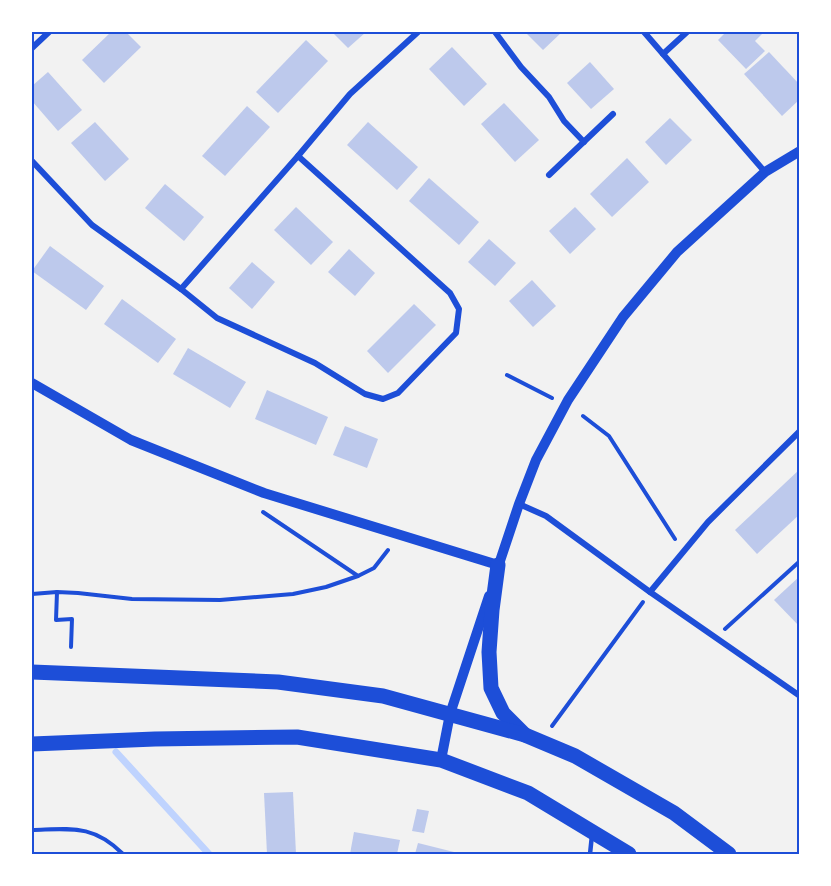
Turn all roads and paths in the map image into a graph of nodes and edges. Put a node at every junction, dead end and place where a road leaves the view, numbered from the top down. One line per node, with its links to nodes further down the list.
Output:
1 (49, 32): 6 (street)
2 (418, 32): 11 (street)
3 (495, 32): 9 (street)
4 (644, 32): 7 (street)
5 (687, 32): 7 (street)
6 (32, 48)
7 (663, 54): 13 (street)
8 (613, 114): 9 (street)
9 (584, 142): 14 (street)
10 (800, 152): 13 (street)
11 (298, 156): 15 (street); 15 (street)
12 (32, 161): 15 (street)
13 (765, 172): 22 (street)
14 (549, 174)
15 (181, 289)
16 (507, 375): 18 (path)
17 (32, 383): 21 (street)
18 (552, 398)
19 (583, 416): 24 (path)
20 (800, 431): 24 (street)
21 (264, 494): 26 (street); 27 (path)
22 (519, 504): 26 (street); 29 (street)
23 (388, 550): 27 (path)
24 (683, 552): 29 (street)
25 (800, 561): 31 (path)
26 (498, 565): 35 (street); 37 (main road)
27 (358, 576): 28 (path)
28 (57, 592): 30 (path); 32 (path)
29 (650, 592): 31 (street); 36 (path)
30 (32, 594)
31 (716, 638): 34 (street)
32 (71, 647)
33 (32, 672): 35 (main road)
34 (800, 696)
35 (450, 714): 37 (main road); 39 (street)
36 (552, 727)
37 (525, 735): 45 (main road)
38 (32, 744): 39 (main road)
39 (441, 759): 41 (main road)
40 (32, 830): 42 (path)
41 (592, 832): 43 (lane); 44 (main road)
42 (123, 855)
43 (590, 855)
44 (629, 855)
45 (729, 855)

